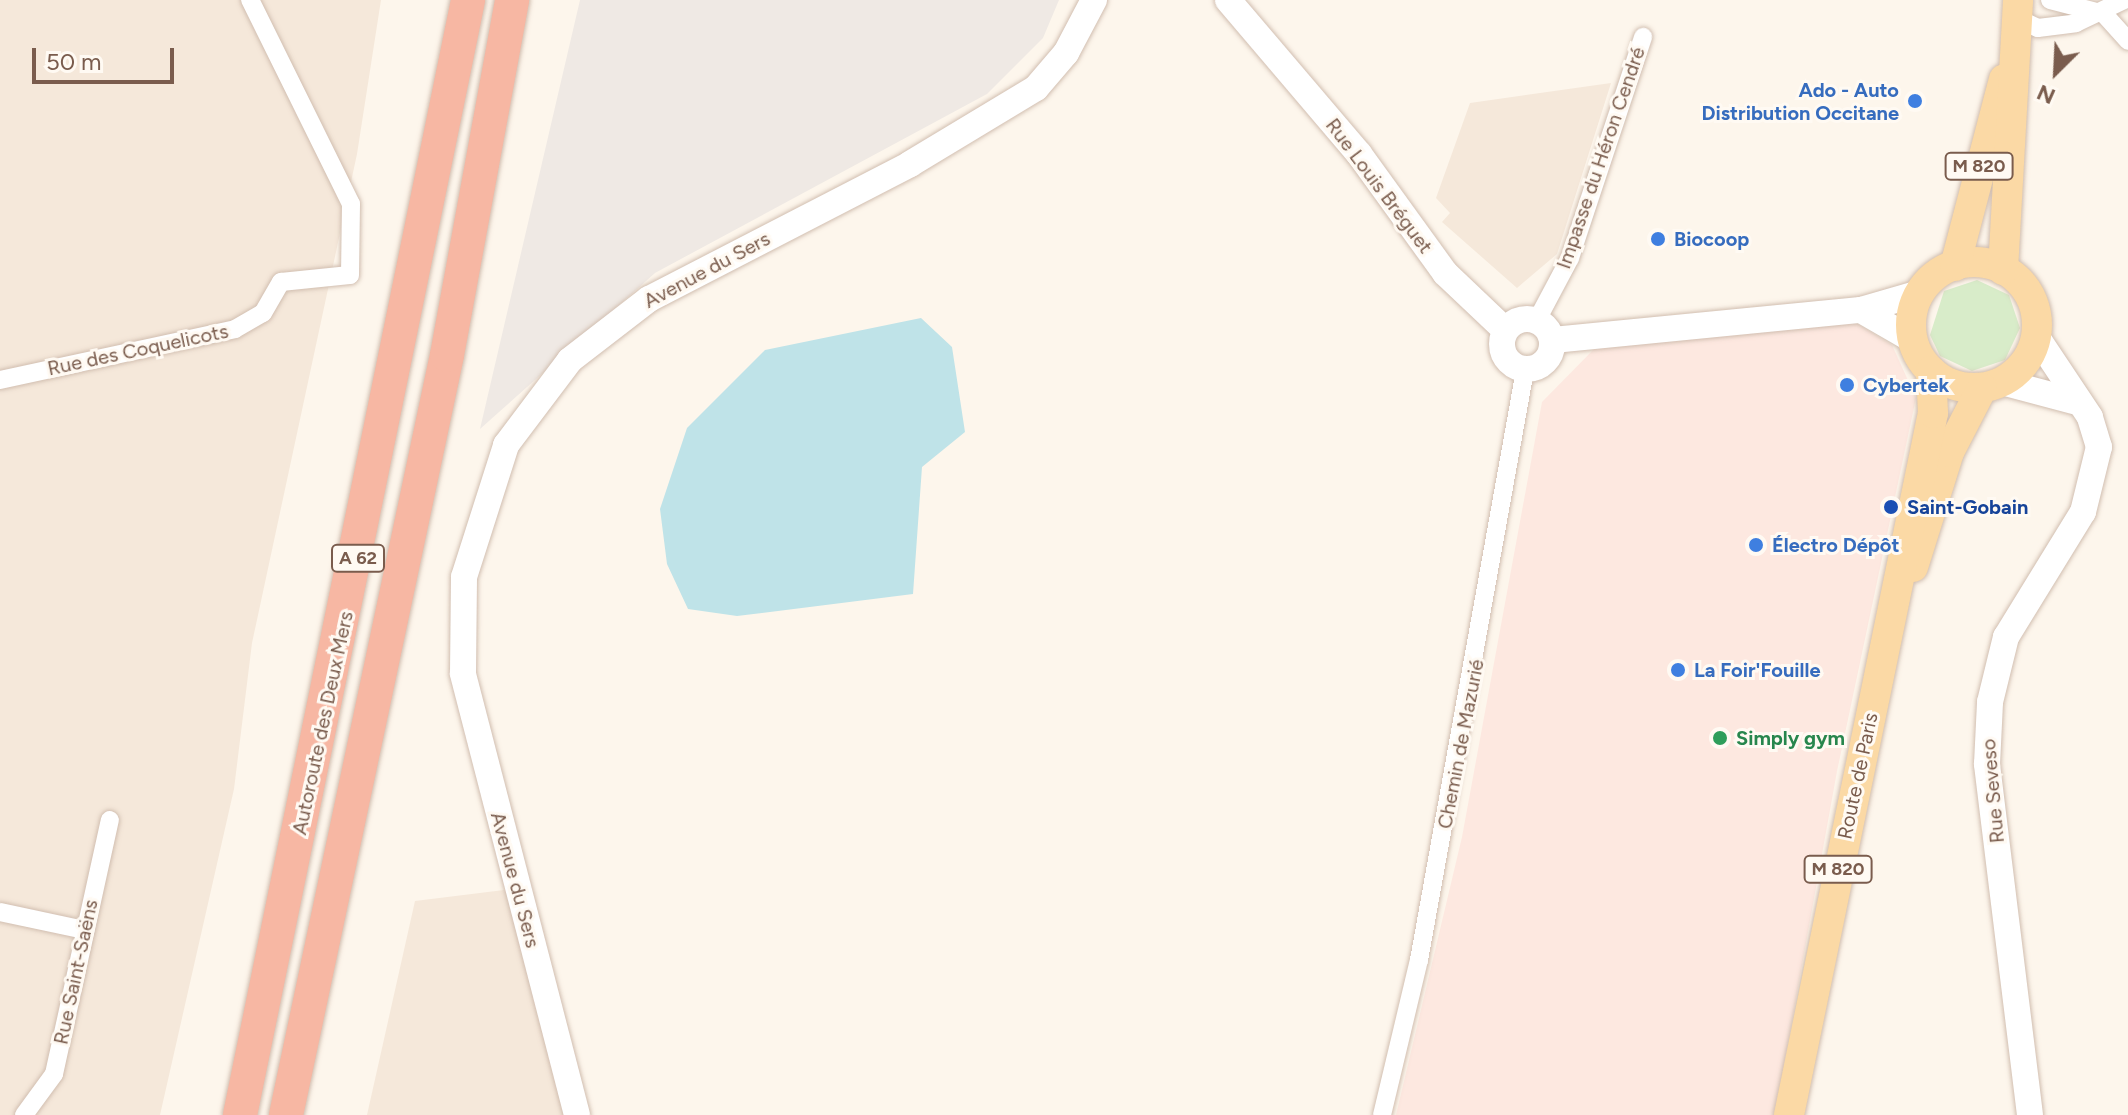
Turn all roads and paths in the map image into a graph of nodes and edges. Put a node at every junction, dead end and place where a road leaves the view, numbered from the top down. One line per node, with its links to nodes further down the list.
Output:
1 (250, 0): 23 (street, Rue des Coquelicots)
2 (468, 0): 31 (highway, Autoroute des Deux Mers / A 62)
3 (512, 0): 32 (highway, A 62)
4 (1094, 0): 33 (street, Avenue du Sers)
5 (1228, 0): 17 (street, Rue Louis Bréguet)
6 (2049, 0): 8 (street); 10 (street)
7 (2124, 0): 8 (street)
8 (2104, 14): 9 (street); 12 (street)
9 (2055, 26): 10 (street); 10 (street)
10 (2014, 28): 13 (main road, M 820); 14 (main road, M 820)
11 (1643, 37): 18 (street, Impasse du Héron Cendré)
12 (2128, 41)
13 (1955, 266): 14 (main road); 15 (main road)
14 (2003, 270): 19 (main road)
15 (1920, 293): 16 (street); 20 (main road)
16 (1861, 310): 18 (street); 20 (street)
17 (1505, 330): 18 (street); 21 (street, Rue Louis Bréguet)
18 (1545, 330): 21 (street)
19 (2036, 336): 24 (main road); 25 (street, Rue Seveso)
20 (1913, 340): 22 (main road)
21 (1525, 370): 34 (street, Chemin de Mazurié)
22 (1931, 371): 24 (main road); 26 (main road, Route de Paris / M 820)
23 (0, 380)
24 (1992, 385): 25 (street); 26 (main road, Route de Paris / M 820)
25 (2077, 402): 36 (street, Rue Seveso)
26 (1891, 625): 35 (main road, Route de Paris / M 820)
27 (110, 820): 29 (street, Rue Saint-Saëns)
28 (0, 912): 29 (street)
29 (85, 930): 30 (street, Rue Saint-Saëns)
30 (24, 1115)
31 (240, 1115)
32 (286, 1115)
33 (577, 1115)
34 (1382, 1115)
35 (1789, 1115)
36 (2030, 1115)

